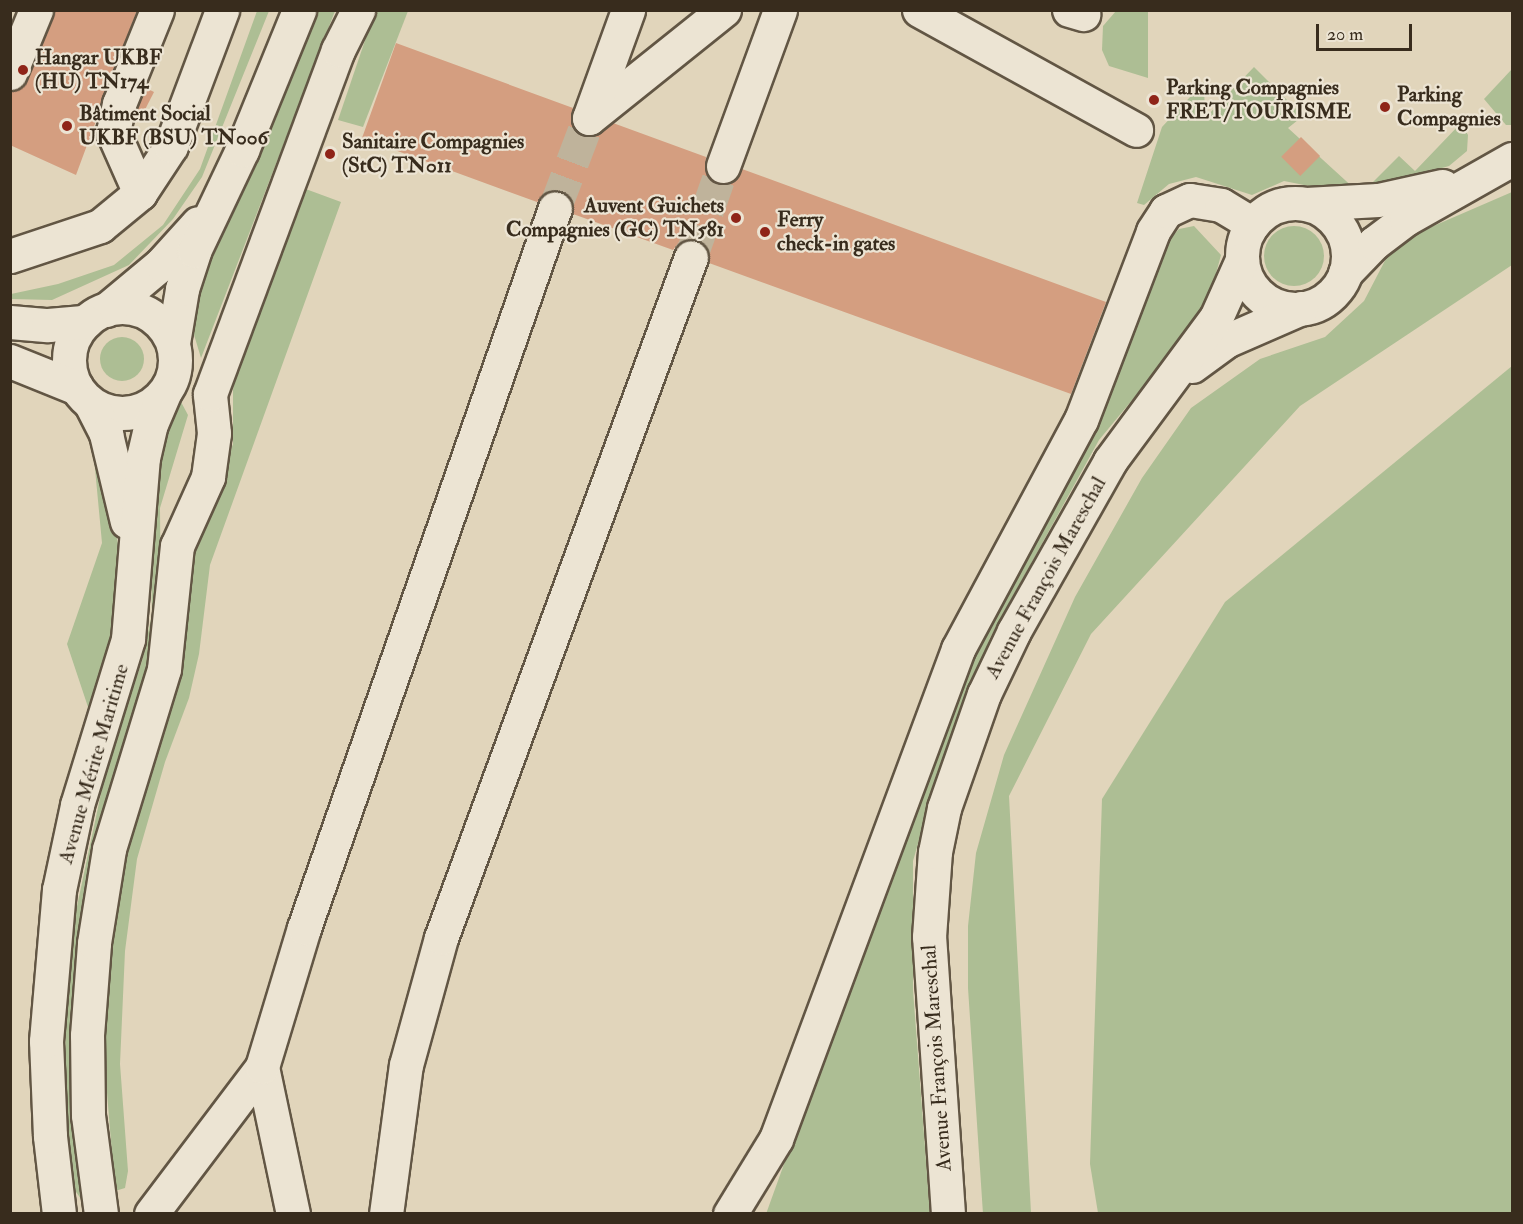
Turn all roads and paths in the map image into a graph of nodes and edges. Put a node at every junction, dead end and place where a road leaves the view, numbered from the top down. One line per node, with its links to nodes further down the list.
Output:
1 (36, 10): 10 (street)
2 (157, 10): 15 (street)
3 (222, 10): 15 (street)
4 (299, 10): 16 (street)
5 (358, 10): 31 (street)
6 (628, 10): 7 (street)
7 (724, 10)
8 (780, 10): 13 (street)
9 (919, 10): 11 (street)
10 (10, 73)
11 (1136, 130)
12 (1512, 159): 14 (street)
13 (723, 166)
14 (1473, 178): 17 (street); 23 (street)
15 (140, 193): 20 (street)
16 (218, 199): 25 (street); 27 (street)
17 (1304, 204): 19 (street); 23 (street)
18 (555, 208): 34 (street)
19 (1253, 224): 22 (street); 40 (street)
20 (10, 256)
21 (691, 256): 39 (street)
22 (1242, 260): 24 (street); 30 (street, Avenue François Mareschal)
23 (1345, 273): 24 (street)
24 (1301, 308): 30 (street, Avenue François Mareschal)
25 (96, 316): 26 (street); 27 (street); 32 (street)
26 (10, 322)
27 (172, 343): 29 (street)
28 (10, 361): 32 (street)
29 (168, 386): 31 (street); 32 (street); 33 (street, Avenue Mérite Maritime)
30 (1167, 386): 41 (street, Avenue François Mareschal)
31 (210, 394): 36 (street)
32 (84, 396): 33 (street, Avenue Mérite Maritime)
33 (135, 566): 35 (street, Avenue Mérite Maritime)
34 (262, 1067): 37 (street); 38 (street)
35 (59, 1214)
36 (101, 1214)
37 (151, 1214)
38 (293, 1214)
39 (386, 1214)
40 (730, 1214)
41 (948, 1214)

